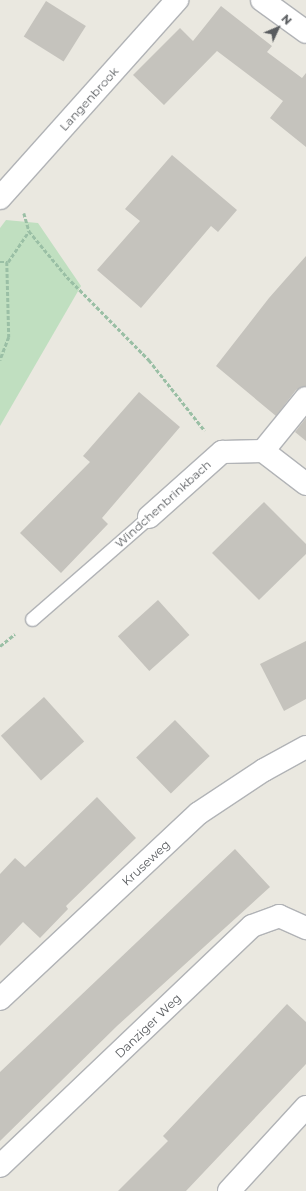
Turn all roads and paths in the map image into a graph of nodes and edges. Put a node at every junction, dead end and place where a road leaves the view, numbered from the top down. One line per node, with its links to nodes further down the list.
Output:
1 (177, 0): 4 (street, Langenbrook)
2 (262, 0): 3 (street)
3 (306, 32)
4 (0, 198)
5 (0, 262): 6 (path)
6 (8, 262): 7 (path); 10 (path)
7 (0, 360)
8 (306, 398): 9 (street)
9 (263, 451): 10 (street, Windchenbrinkbach); 11 (street)
10 (222, 452): 12 (street, Windchenbrinkbach)
11 (306, 484)
12 (148, 517): 13 (lane, Windchenbrinkbach)
13 (32, 619)
14 (306, 747): 16 (street, Kruseweg)
15 (306, 928): 18 (street, Danziger Weg)
16 (2, 994)
17 (306, 1107): 19 (street)
18 (0, 1166)
19 (229, 1191)

